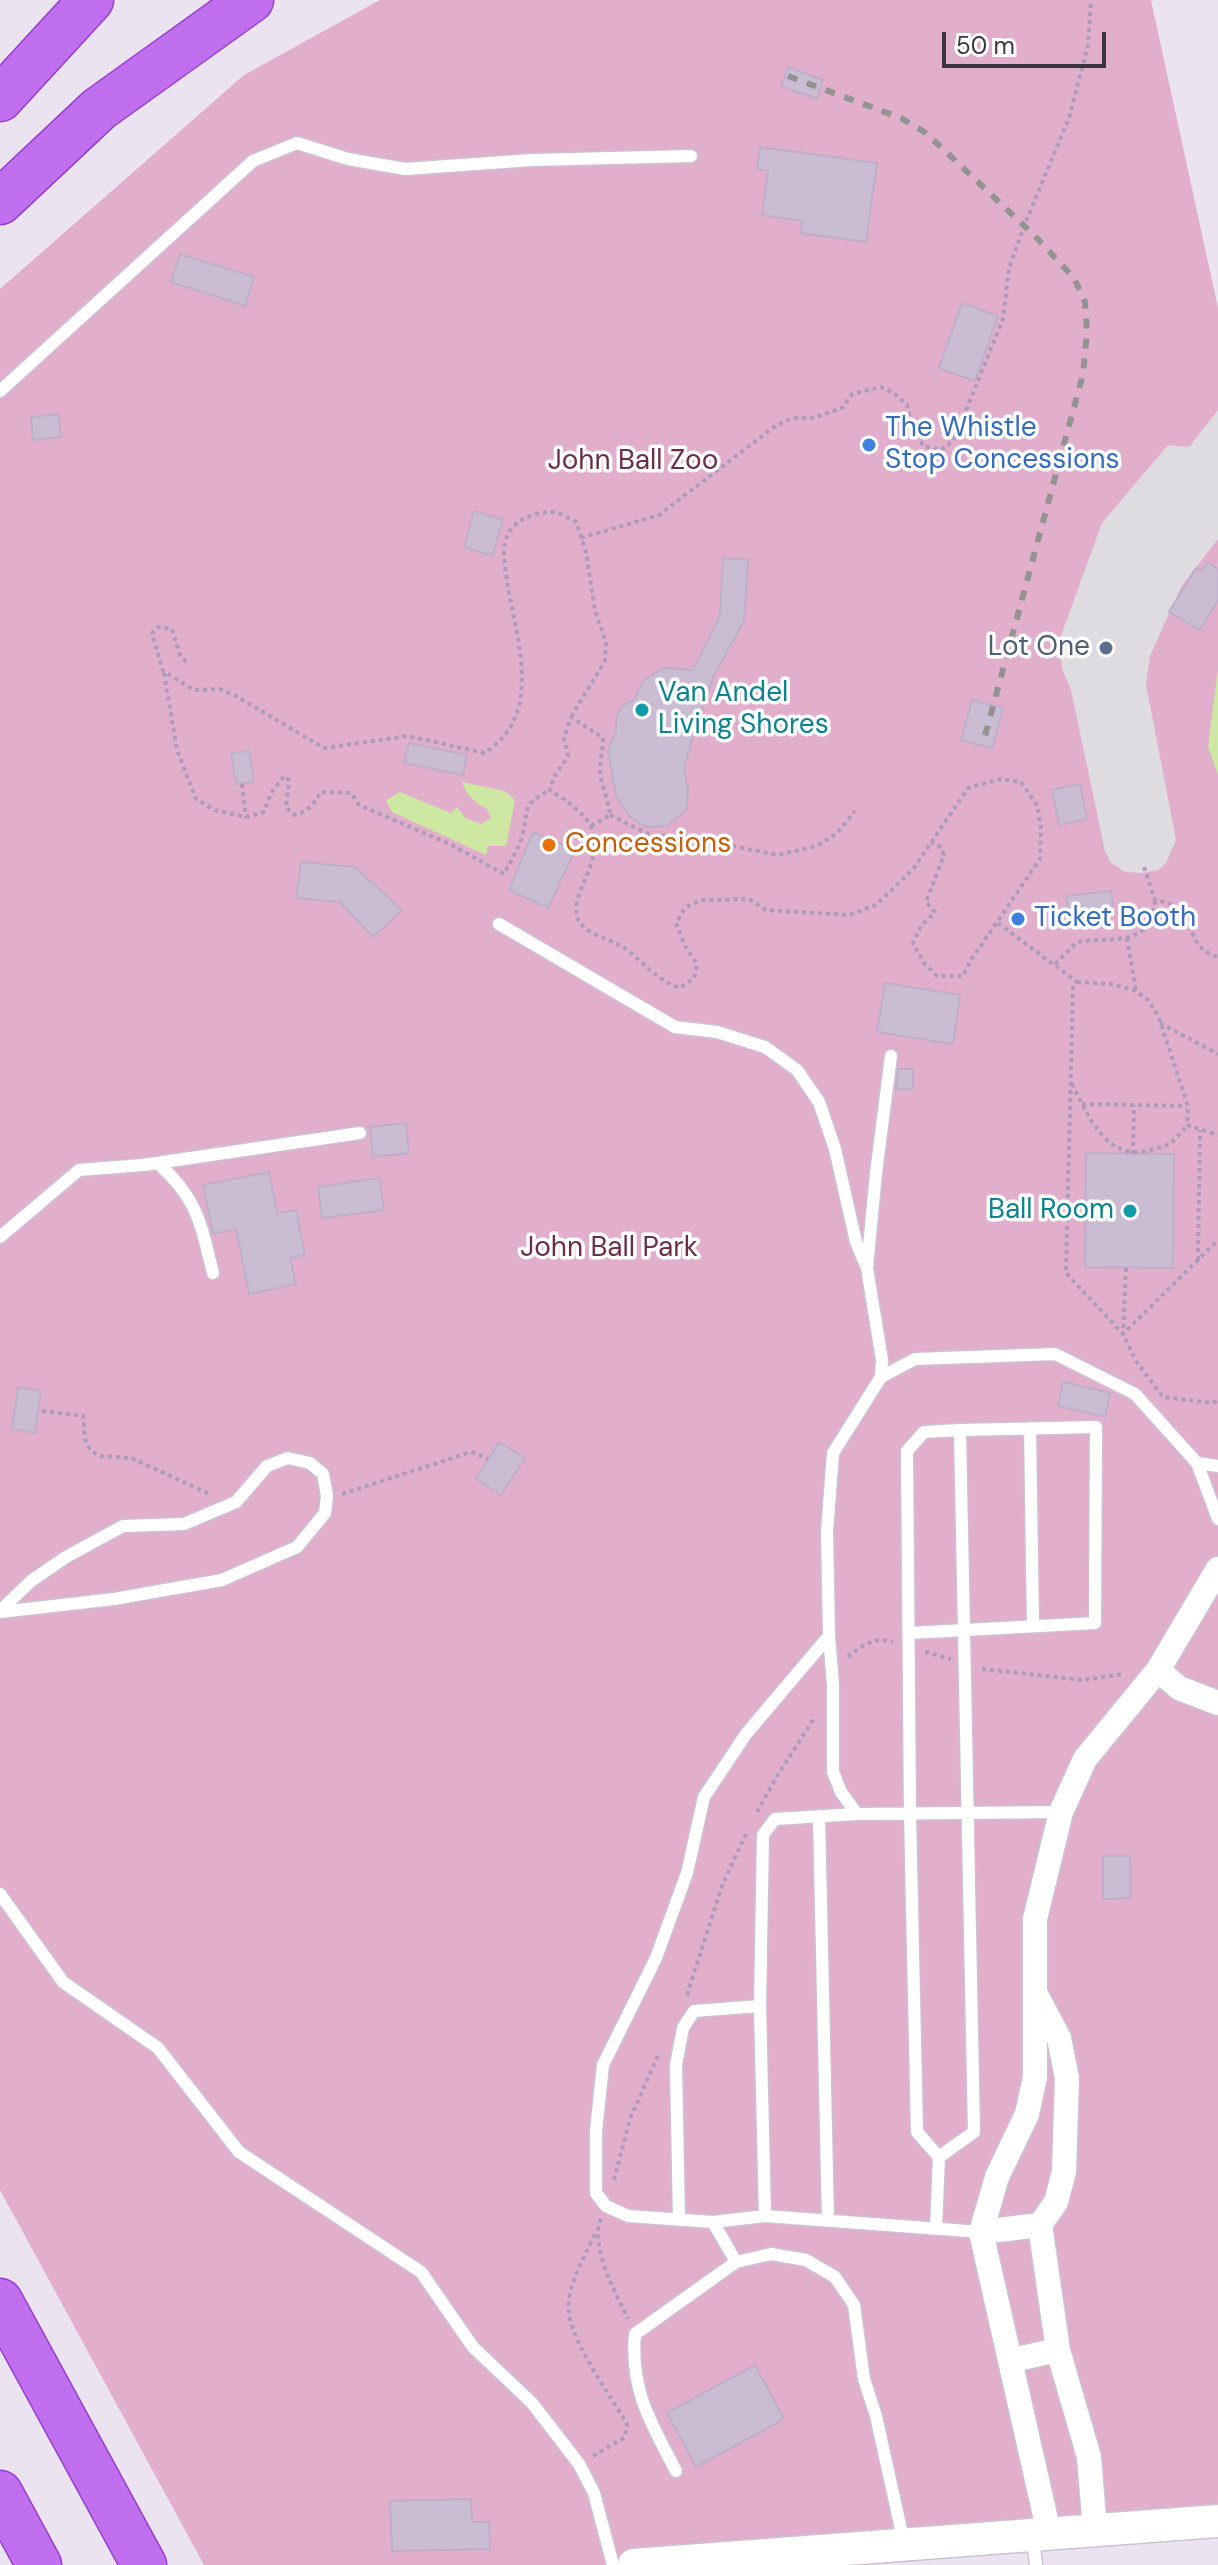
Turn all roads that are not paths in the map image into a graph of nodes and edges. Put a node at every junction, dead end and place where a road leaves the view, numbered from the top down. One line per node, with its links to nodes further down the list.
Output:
1 (91, 0): 3 (highway)
2 (251, 0): 5 (highway)
3 (0, 99)
4 (691, 156): 6 (lane)
5 (0, 202)
6 (0, 391)
7 (499, 924): 12 (lane)
8 (891, 1056): 12 (lane)
9 (360, 1133): 10 (lane)
10 (158, 1163): 11 (lane); 13 (lane)
11 (0, 1237)
12 (867, 1268): 14 (lane)
13 (213, 1273)
14 (881, 1377): 17 (lane); 25 (lane)
15 (1030, 1428): 16 (lane); 22 (lane); 22 (lane)
16 (960, 1430): 23 (lane); 24 (lane)
17 (1197, 1463): 18 (lane); 19 (lane)
18 (1218, 1466)
19 (1218, 1519)
20 (1218, 1569): 26 (street)
21 (0, 1612): 21 (lane)
22 (1033, 1626): 23 (lane)
23 (964, 1630): 24 (lane); 31 (lane)
24 (910, 1633): 30 (lane)
25 (829, 1636): 29 (lane); 38 (lane)
26 (1158, 1670): 27 (street); 28 (street)
27 (1218, 1703)
28 (1061, 1812): 31 (lane); 34 (street)
29 (857, 1814): 30 (lane); 32 (lane)
30 (910, 1814): 31 (lane); 36 (lane)
31 (966, 1814): 36 (lane)
32 (819, 1816): 35 (lane); 39 (lane)
33 (0, 1894): 56 (lane)
34 (1037, 1995): 41 (street); 43 (street)
35 (760, 2006): 37 (lane); 38 (lane)
36 (939, 2157): 42 (lane)
37 (765, 2216): 39 (lane); 40 (lane)
38 (679, 2220): 40 (lane)
39 (828, 2220): 42 (lane)
40 (713, 2222): 44 (lane)
41 (1040, 2225): 43 (street); 46 (street)
42 (936, 2228): 43 (lane)
43 (981, 2232): 47 (street)
44 (736, 2262): 48 (lane); 52 (lane)
45 (0, 2301): 55 (highway)
46 (1058, 2350): 47 (street); 51 (street)
47 (1012, 2360): 53 (street)
48 (676, 2471)
49 (0, 2493): 54 (highway)
50 (1218, 2521): 51 (street)
51 (1095, 2530): 53 (street)
52 (904, 2544): 53 (street); 57 (street)
53 (1039, 2544)
54 (39, 2565)
55 (144, 2565)
56 (613, 2565)
57 (634, 2565)

